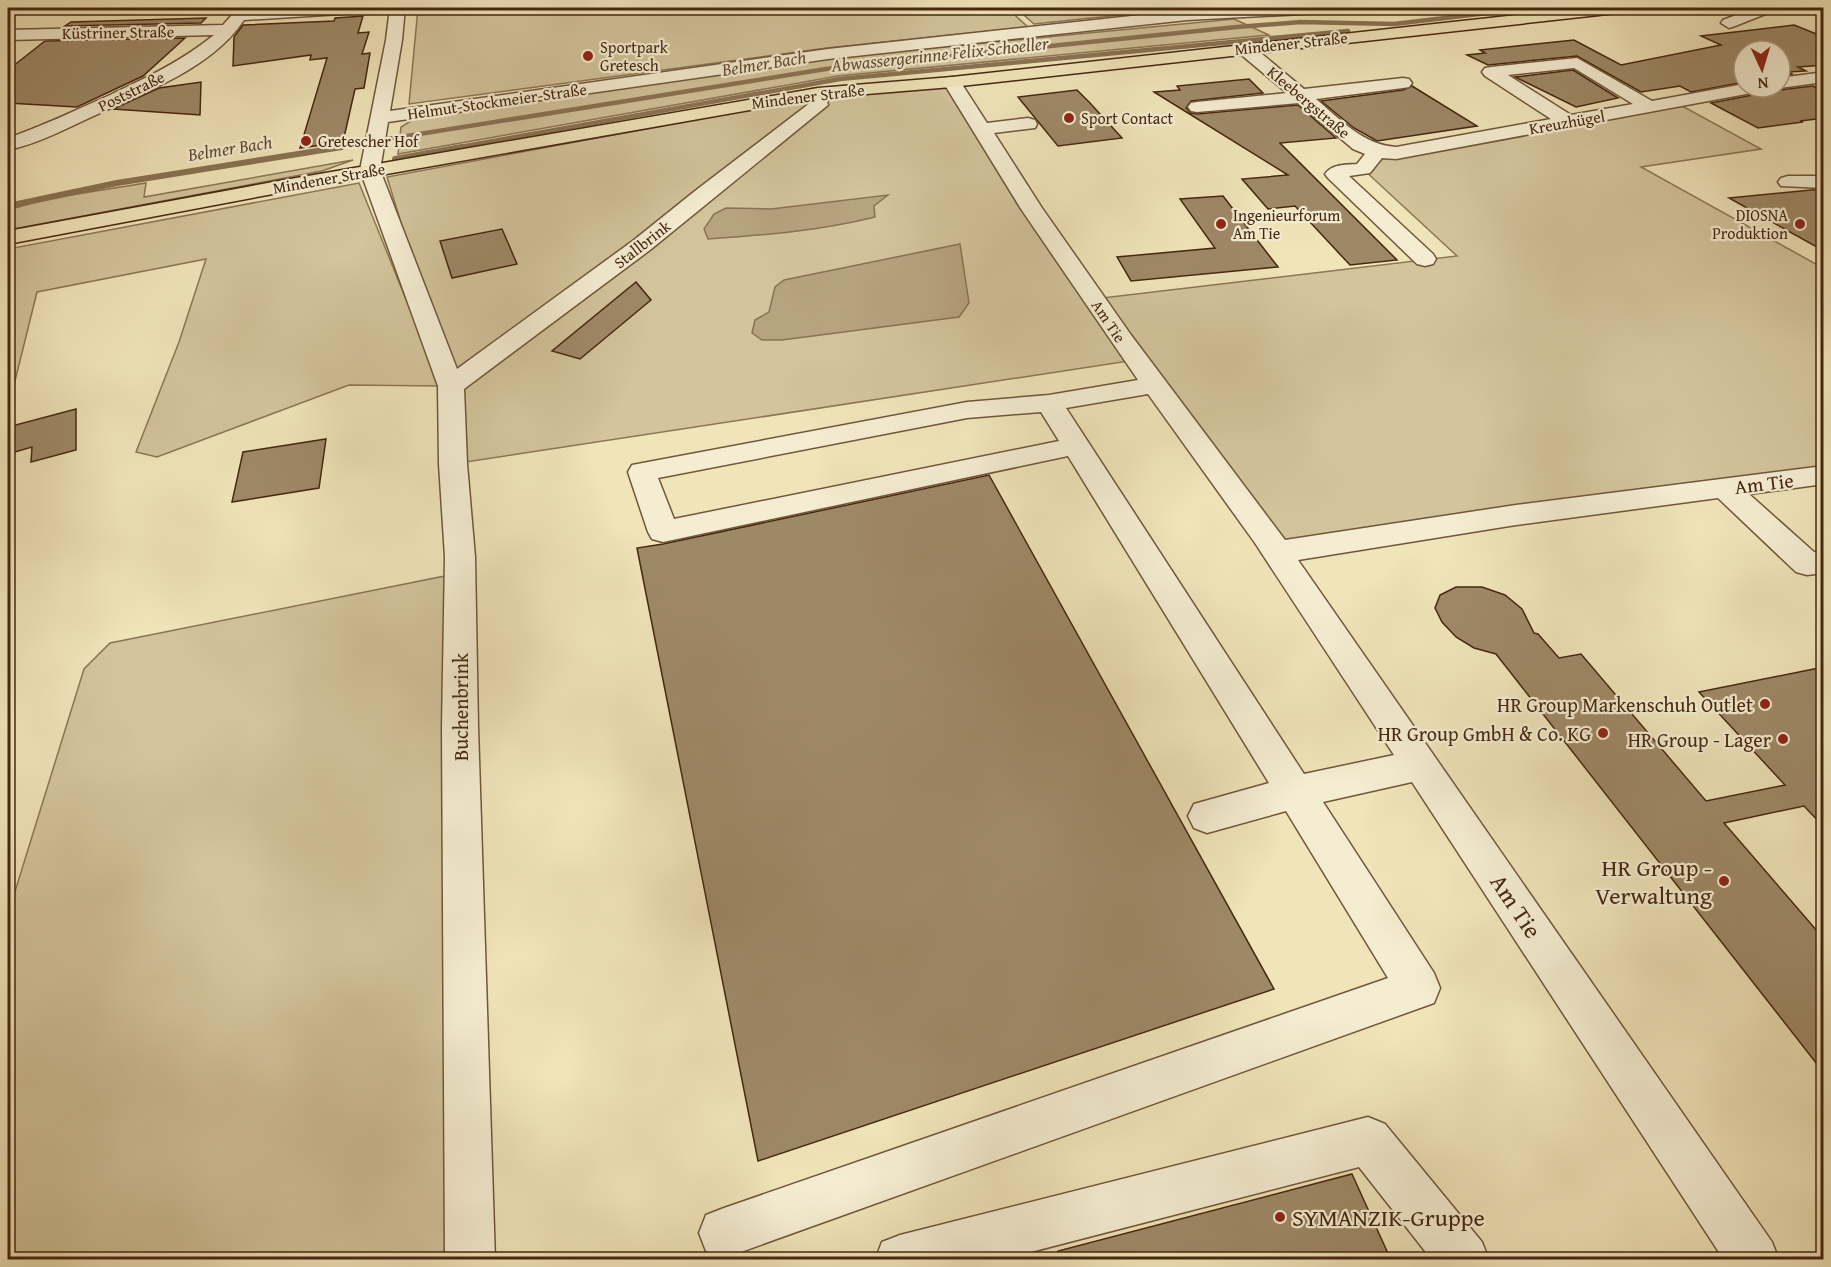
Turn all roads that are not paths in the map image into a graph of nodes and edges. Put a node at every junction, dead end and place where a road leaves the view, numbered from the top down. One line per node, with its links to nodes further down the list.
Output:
1 (357, 8): 7 (street, Poststraße)
2 (397, 8): 24 (street)
3 (1321, 8): 6 (street, Helmut-Stockmeier-Straße)
4 (1617, 8): 11 (main road, Mindener Straße)
5 (1768, 8): 8 (street)
6 (1287, 9): 24 (street, Helmut-Stockmeier-Straße)
7 (243, 11): 9 (street, Poststraße)
8 (1729, 23)
9 (228, 30): 10 (street, Küstriner Straße); 25 (street, Poststraße)
10 (8, 35)
11 (1245, 48): 14 (main road, Mindener Straße); 18 (street, Kleebergstraße)
12 (1824, 77): 13 (street)
13 (1792, 81)
14 (952, 82): 17 (main road, Mindener Straße); 23 (street, Am Tie)
15 (1403, 83): 18 (street)
16 (1732, 92): 20 (street, Kreuzhügel)
17 (818, 93): 24 (main road, Mindener Straße); 32 (street, Stallbrink)
18 (1301, 96): 19 (street); 26 (street, Kleebergstraße)
19 (1197, 107)
20 (1650, 107): 21 (street, Kreuzhügel); 21 (street)
21 (1568, 122): 26 (street, Kreuzhügel)
22 (1028, 124): 23 (street)
23 (982, 129): 31 (street, Am Tie)
24 (374, 143): 29 (main road, Mindener Straße); 32 (street, Buchenbrink)
25 (8, 144)
26 (1377, 152): 30 (street)
27 (1788, 182): 28 (street)
28 (1824, 182)
29 (8, 238)
30 (1425, 260)
31 (1154, 385): 33 (street); 37 (street, Am Tie)
32 (451, 386): 43 (street, Buchenbrink)
33 (1049, 404): 34 (street); 34 (street)
34 (1076, 446): 40 (street)
35 (1824, 475): 36 (street, Am Tie)
36 (1724, 488): 37 (street, Am Tie); 38 (street)
37 (1278, 552): 39 (street, Am Tie)
38 (1824, 562)
39 (1421, 765): 40 (street); 46 (street, Am Tie)
40 (1294, 792): 41 (street); 42 (street)
41 (1207, 816)
42 (724, 1233)
43 (470, 1260)
44 (900, 1260): 45 (street)
45 (1464, 1260)
46 (1754, 1260)

